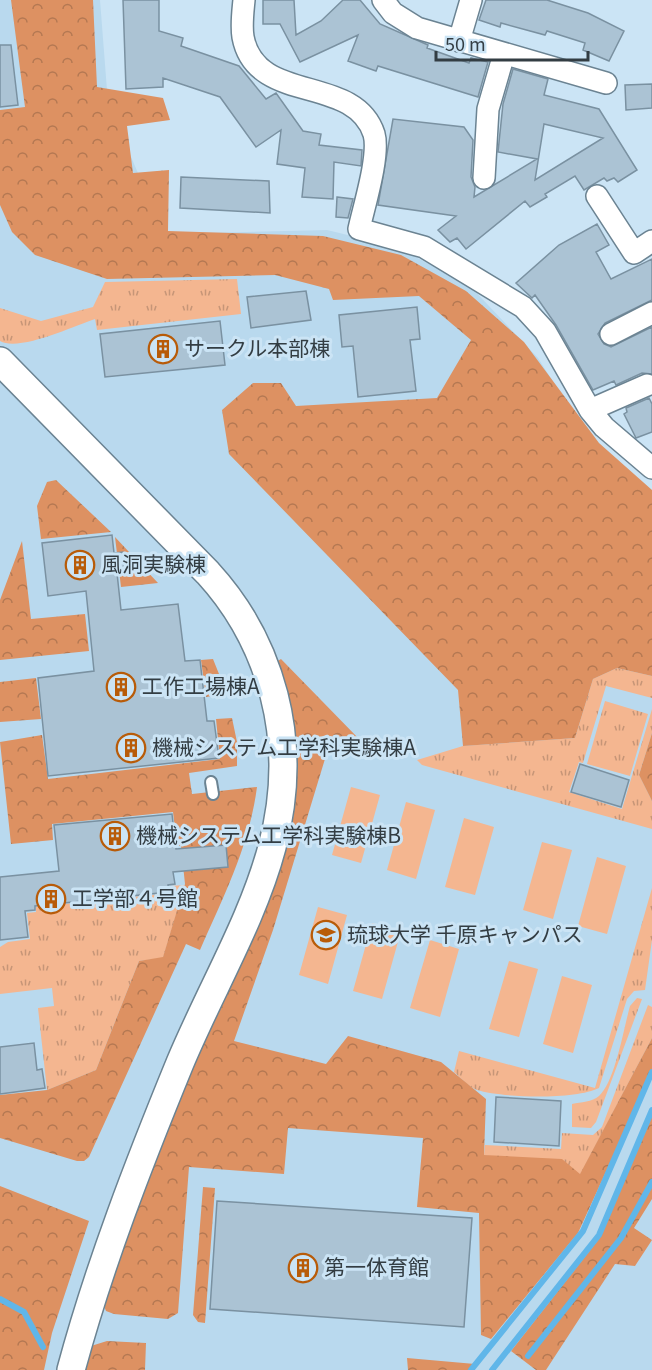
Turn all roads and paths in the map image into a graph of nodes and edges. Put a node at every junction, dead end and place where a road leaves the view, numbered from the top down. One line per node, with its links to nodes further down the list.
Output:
1 (244, 0): 14 (street)
2 (383, 0): 4 (street)
3 (471, 0): 4 (street)
4 (459, 41): 5 (street)
5 (504, 54): 6 (street); 7 (street)
6 (606, 82)
7 (484, 178)
8 (597, 196): 9 (street)
9 (652, 241)
10 (652, 313): 11 (street)
11 (611, 334)
12 (0, 361): 16 (street)
13 (646, 385): 14 (street)
14 (590, 410): 15 (street)
15 (652, 468)
16 (71, 1370)

